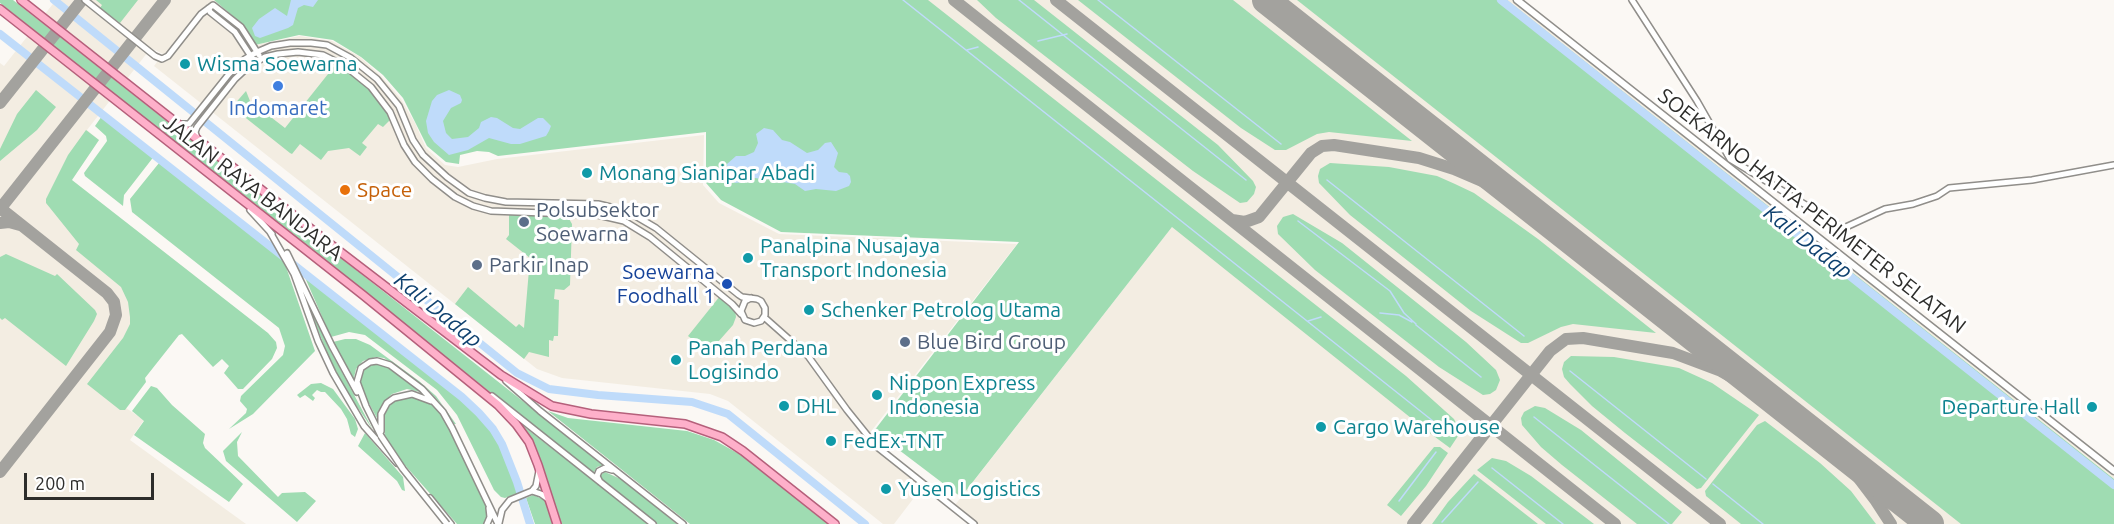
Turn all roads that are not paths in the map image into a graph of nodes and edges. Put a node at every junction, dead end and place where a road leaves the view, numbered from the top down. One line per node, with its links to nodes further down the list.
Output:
1 (21, 0): 11 (main road, JALAN RAYA BANDARA)
2 (85, 0): 5 (street)
3 (1517, 0): 33 (main road, SOEKARNO HATTA PERIMETER SELATAN)
4 (1632, 0): 13 (street)
5 (209, 8): 7 (street); 8 (street)
6 (0, 9): 14 (main road, JALAN RAYA BANDARA)
7 (257, 52): 8 (street); 9 (street); 15 (street)
8 (251, 56): 10 (street); 11 (street)
9 (261, 59): 10 (street); 17 (street)
10 (255, 62): 12 (street)
11 (178, 124): 12 (main road, JALAN RAYA BANDARA)
12 (198, 139): 25 (main road, JALAN RAYA BANDARA)
13 (2114, 165)
14 (239, 197): 21 (street); 26 (main road, JALAN RAYA BANDARA)
15 (577, 204): 16 (street); 17 (street)
16 (629, 212): 18 (street); 19 (street)
17 (576, 215): 18 (street)
18 (624, 221): 20 (street)
19 (656, 228): 20 (street); 22 (street)
20 (650, 237): 23 (street)
21 (302, 287): 28 (street); 31 (street)
22 (752, 298): 23 (street); 24 (street)
23 (742, 315): 24 (street)
24 (764, 317): 39 (street)
25 (501, 375): 34 (street, JALAN RAYA BANDARA); 46 (main road, JALAN RAYA BANDARA)
26 (485, 393): 32 (main road, JALAN RAYA BANDARA); 35 (street, JALAN RAYA BANDARA)
27 (437, 405): 28 (street); 30 (street); 31 (street)
28 (366, 406): 40 (street, bridge)
29 (457, 422): 30 (street)
30 (456, 435): 37 (street)
31 (399, 465): 40 (street)
32 (538, 465): 36 (street); 38 (main road, JALAN RAYA BANDARA)
33 (2114, 471)
34 (624, 477): 35 (street); 45 (street, JALAN RAYA BANDARA)
35 (601, 483): 44 (street, JALAN RAYA BANDARA)
36 (532, 492): 38 (street); 42 (street)
37 (486, 498): 41 (street); 42 (street)
38 (551, 506): 43 (main road, JALAN RAYA BANDARA)
39 (966, 518): 47 (street); 48 (street)
40 (450, 524)
41 (487, 524)
42 (499, 524)
43 (557, 524)
44 (653, 524)
45 (683, 524)
46 (835, 524)
47 (961, 524)
48 (974, 524)

